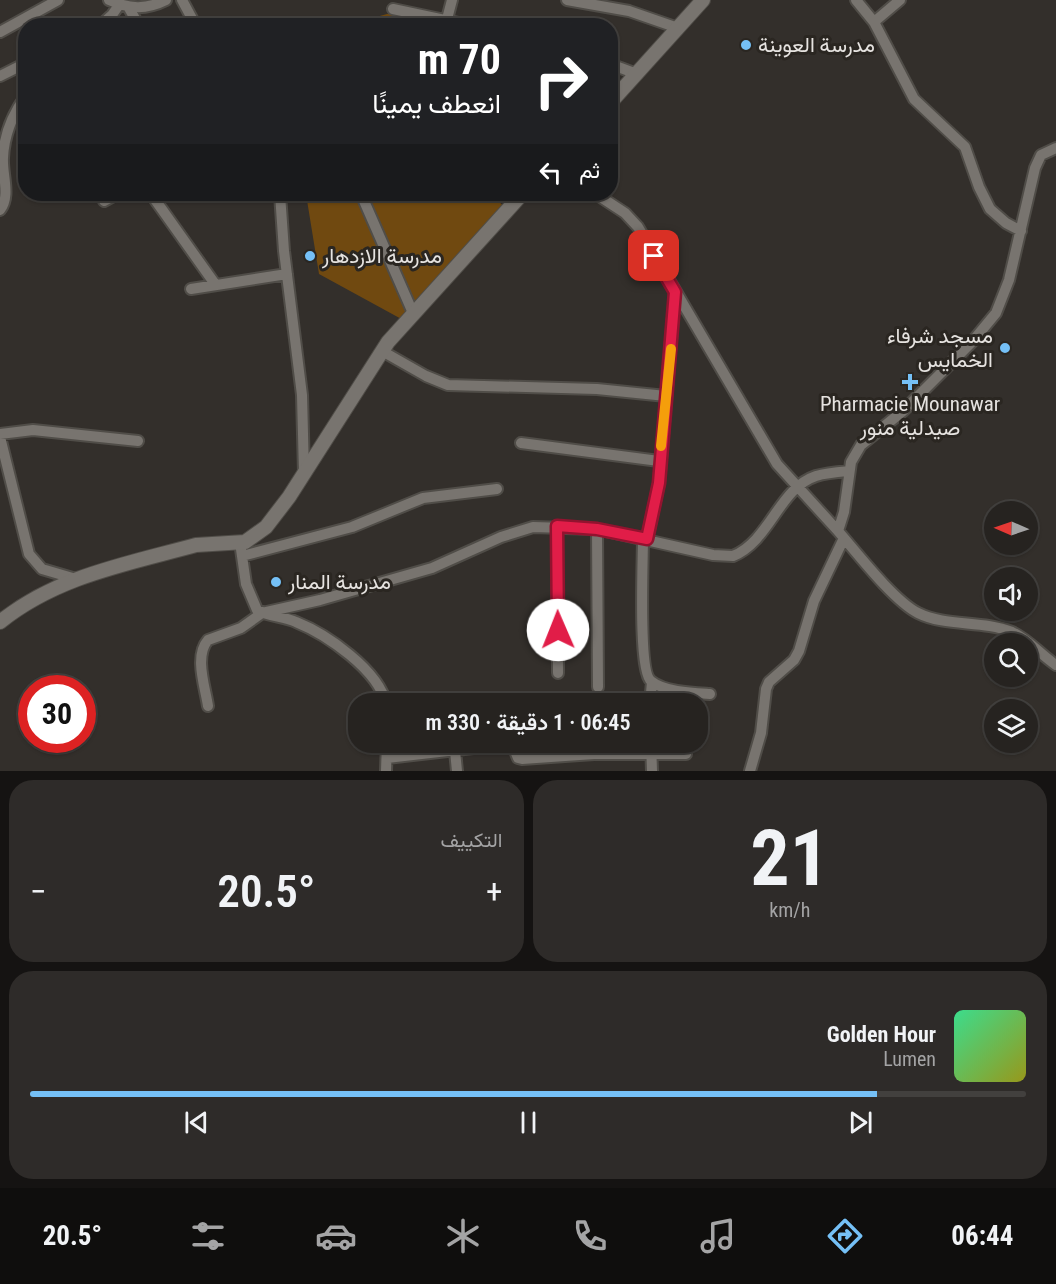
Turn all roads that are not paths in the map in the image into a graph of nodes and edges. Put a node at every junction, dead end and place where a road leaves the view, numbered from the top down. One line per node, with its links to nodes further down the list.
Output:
1 (58, 0): 11 (street)
2 (166, 0): 9 (street)
3 (182, 0): 14 (street)
4 (452, 0): 16 (street)
5 (567, 0): 19 (street)
6 (703, 0): 19 (street)
7 (856, 0): 18 (street)
8 (900, 0): 18 (street)
9 (119, 4): 12 (street); 13 (street)
10 (393, 9): 15 (street)
11 (25, 18)
12 (109, 18)
13 (132, 18)
14 (192, 18)
15 (442, 18)
16 (447, 18)
17 (18, 22): 20 (street)
18 (874, 22): 34 (street)
19 (678, 28): 23 (street)
20 (0, 32)
21 (18, 67): 24 (street)
22 (618, 67): 23 (street)
23 (637, 74): 25 (street)
24 (0, 76)
25 (618, 94)
26 (18, 106): 33 (street)
27 (1056, 148): 34 (street)
28 (156, 201): 36 (street)
29 (281, 201): 35 (street)
30 (364, 201): 39 (street)
31 (516, 201): 39 (street)
32 (607, 201): 38 (street)
33 (0, 210)
34 (1021, 231): 46 (street)
35 (287, 274): 36 (street); 47 (street)
36 (214, 284): 37 (street)
37 (191, 289)
38 (675, 292): 41 (street); 48 (street)
39 (413, 313): 40 (street)
40 (382, 351): 41 (street); 47 (street)
41 (666, 396): 45 (street)
42 (0, 435): 43 (street); 55 (street)
43 (138, 441)
44 (521, 443): 45 (street)
45 (659, 461): 53 (street)
46 (849, 471): 48 (street); 52 (street)
47 (304, 473): 54 (street)
48 (797, 487): 52 (street); 53 (street)
49 (497, 489): 54 (street)
50 (557, 526): 51 (street); 56 (street); 59 (street)
51 (597, 529): 53 (street); 61 (street)
52 (841, 535): 58 (street); 78 (street)
53 (645, 539): 60 (street)
54 (241, 549): 55 (street); 56 (street)
55 (76, 579): 57 (street)
56 (262, 613): 62 (street); 65 (street)
57 (0, 622)
58 (1056, 665)
59 (558, 673)
60 (652, 682): 63 (street); 64 (street)
61 (598, 687)
62 (381, 693)
63 (651, 693)
64 (710, 694)
65 (208, 706)
66 (387, 753): 74 (street)
67 (436, 753): 74 (street)
68 (455, 753): 76 (street)
69 (517, 753): 70 (street)
70 (591, 753)
71 (651, 753): 77 (street)
72 (680, 753): 73 (street)
73 (686, 754)
74 (387, 758): 75 (street)
75 (386, 771)
76 (457, 771)
77 (652, 771)
78 (750, 771)

